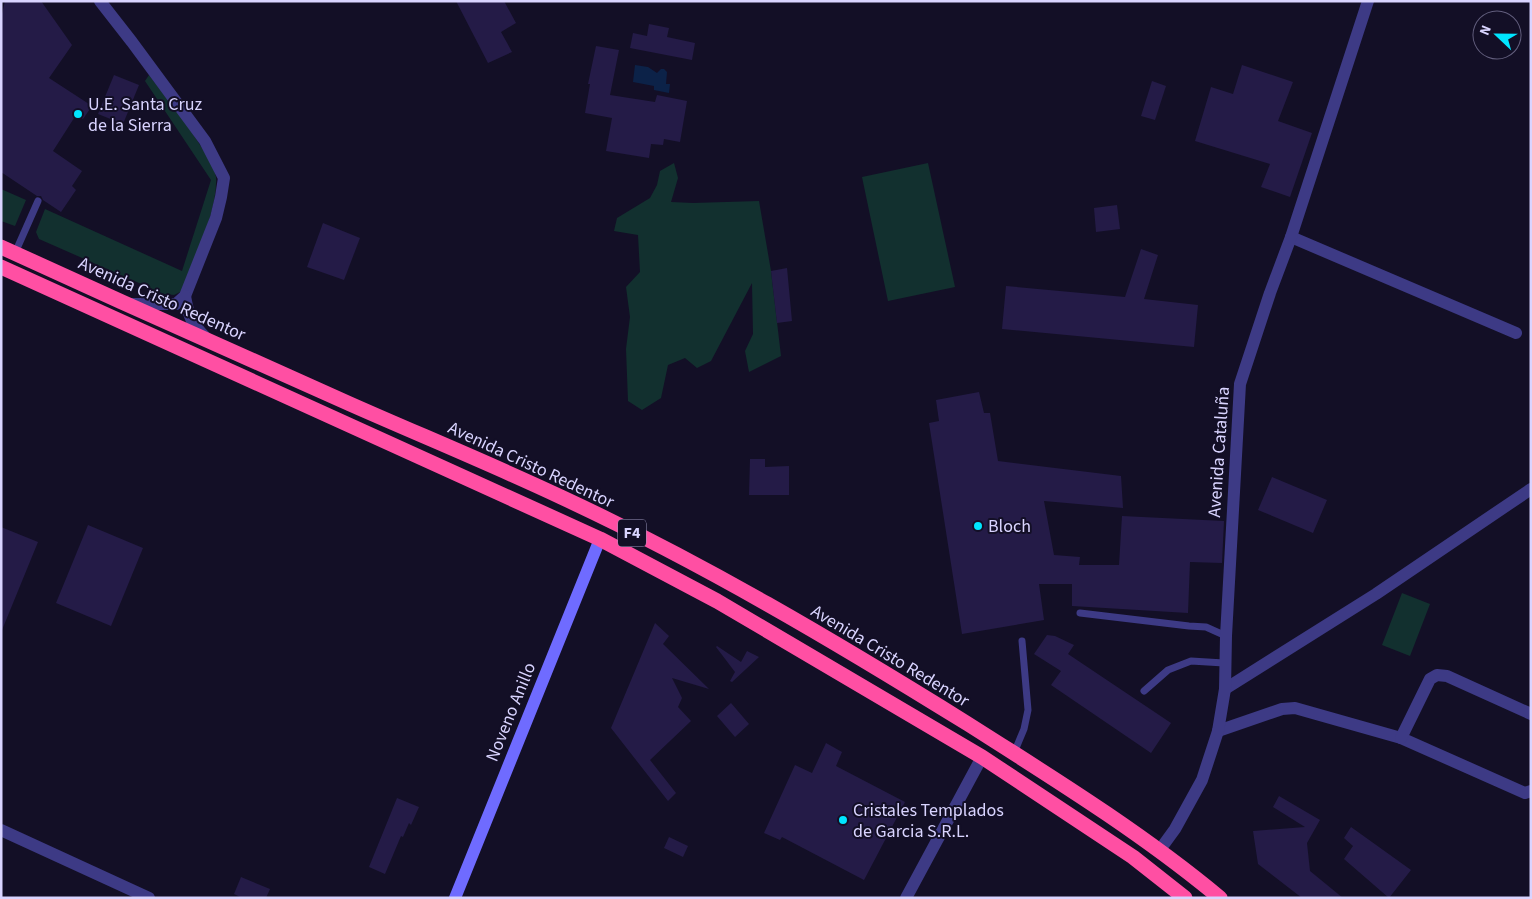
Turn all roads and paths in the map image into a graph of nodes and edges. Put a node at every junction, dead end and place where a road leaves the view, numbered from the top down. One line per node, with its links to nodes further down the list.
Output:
1 (100, 1): 8 (street)
2 (1368, 1): 4 (street, Avenida Cataluña)
3 (38, 201): 6 (lane)
4 (1291, 237): 10 (street); 15 (street, Avenida Cataluña)
5 (1, 247): 6 (highway, Avenida Cristo Redentor / F4)
6 (15, 253): 9 (highway, Avenida Cristo Redentor / F4)
7 (1, 267): 13 (highway, Avenida Cristo Redentor / F4)
8 (185, 296): 9 (street); 11 (street)
9 (125, 303): 11 (highway, Avenida Cristo Redentor / F4)
10 (1516, 333)
11 (211, 343): 23 (highway, Avenida Cristo Redentor / F4)
12 (1531, 489): 18 (street)
13 (600, 539): 24 (highway, Avenida Cristo Redentor / F4); 29 (street, Noveno Anillo)
14 (1080, 613): 15 (lane)
15 (1226, 636): 17 (street, Avenida Cataluña)
16 (1022, 641): 23 (lane)
17 (1224, 663): 18 (street, Avenida Cataluña); 19 (lane)
18 (1225, 689): 21 (street, Avenida Cataluña)
19 (1144, 691)
20 (1531, 714): 22 (street)
21 (1218, 731): 22 (street); 27 (street, Avenida Cataluña)
22 (1400, 738): 25 (street)
23 (1014, 753): 27 (highway, Avenida Cristo Redentor / F4)
24 (982, 757): 30 (street); 31 (highway, Avenida Cristo Redentor / F4)
25 (1531, 791)
26 (1, 830): 28 (street)
27 (1159, 851): 32 (highway, Avenida Cristo Redentor / F4)
28 (150, 898)
29 (455, 898)
30 (906, 898)
31 (1185, 898)
32 (1220, 898)

